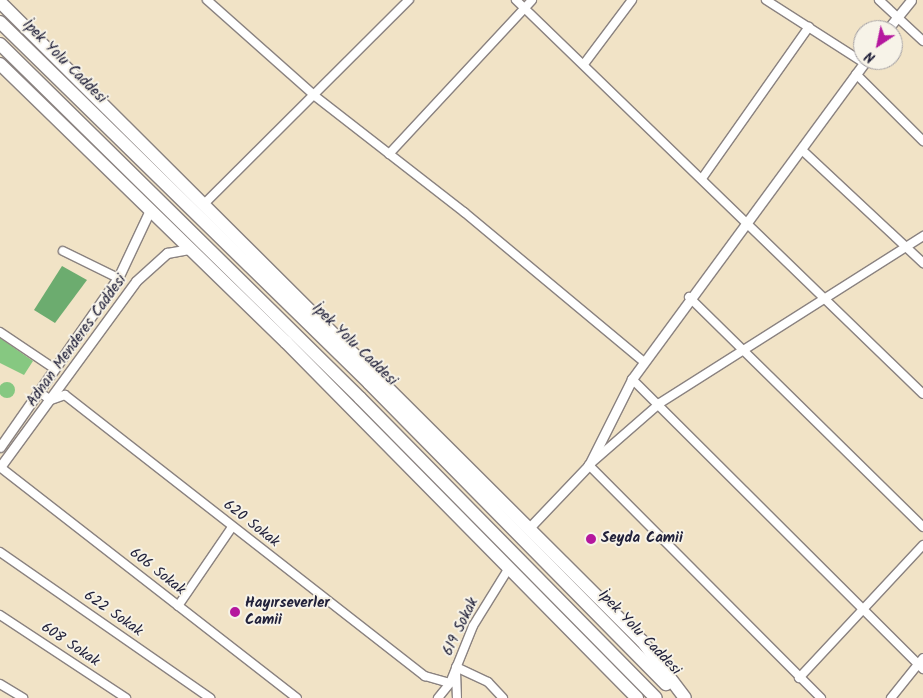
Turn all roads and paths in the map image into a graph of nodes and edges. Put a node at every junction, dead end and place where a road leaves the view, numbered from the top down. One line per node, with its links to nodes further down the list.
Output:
1 (207, 0): 22 (street)
2 (409, 0): 22 (street)
3 (516, 0): 10 (street)
4 (532, 0): 10 (street)
5 (632, 0): 19 (street)
6 (766, 0): 14 (street)
7 (879, 0): 11 (street)
8 (911, 0): 11 (street)
9 (0, 2): 27 (highway)
10 (526, 9): 19 (street); 25 (street)
11 (898, 15): 12 (street); 15 (street)
12 (894, 20)
13 (0, 22): 73 (highway, İpek Yolu Caddesi)
14 (810, 27): 17 (street); 26 (street)
15 (923, 41)
16 (0, 44): 72 (highway)
17 (853, 54)
18 (0, 64): 28 (highway)
19 (584, 64): 26 (street)
20 (859, 70): 21 (street)
21 (856, 74): 23 (street); 24 (street)
22 (315, 96): 25 (street); 27 (street)
23 (923, 141)
24 (802, 150): 29 (street); 31 (street)
25 (389, 154): 40 (street)
26 (703, 177): 29 (street)
27 (205, 203): 52 (highway)
28 (150, 210): 32 (highway); 35 (street, Adnan Menderes Caddesi)
29 (750, 224): 36 (street); 37 (street)
30 (923, 236): 31 (street)
31 (906, 247): 34 (street); 37 (street)
32 (189, 249): 45 (street, Adnan Menderes Caddesi); 55 (highway)
33 (63, 252): 35 (street)
34 (923, 263)
35 (118, 278): 41 (street, Adnan Menderes Caddesi)
36 (690, 297): 39 (street); 40 (street)
37 (825, 298): 39 (street); 44 (street)
38 (0, 332): 41 (street)
39 (744, 350): 46 (street); 51 (street)
40 (644, 362): 42 (street)
41 (55, 369): 43 (street, Adnan Menderes Caddesi)
42 (632, 379): 46 (street); 48 (street)
43 (39, 392): 45 (street); 47 (street, Adnan Menderes Caddesi)
44 (923, 394)
45 (51, 400): 49 (street, Adnan Menderes Caddesi); 50 (street, 620 Sokak)
46 (660, 403): 48 (street); 57 (street)
47 (0, 447)
48 (589, 465): 52 (street); 61 (street)
49 (0, 467): 56 (street, 606 Sokak)
50 (232, 527): 56 (street); 62 (street, 620 Sokak)
51 (923, 527)
52 (529, 528): 74 (highway)
53 (923, 545): 57 (street)
54 (0, 552): 66 (street, 622 Sokak)
55 (509, 568): 60 (street, 619 Sokak); 71 (highway)
56 (178, 606): 67 (street, 606 Sokak)
57 (862, 610): 59 (street); 61 (street)
58 (0, 615): 65 (street, 608 Sokak)
59 (921, 664): 76 (street)
60 (456, 667): 62 (street, 619 Sokak); 69 (street); 70 (street)
61 (799, 678): 75 (street)
62 (450, 683): 68 (street, 619 Sokak)
63 (0, 684): 64 (street)
64 (23, 698)
65 (126, 698)
66 (210, 698)
67 (297, 698)
68 (438, 698)
69 (457, 698)
70 (503, 698)
71 (637, 698)
72 (656, 698)
73 (680, 698)
74 (685, 698)
75 (820, 698)
76 (891, 698)

